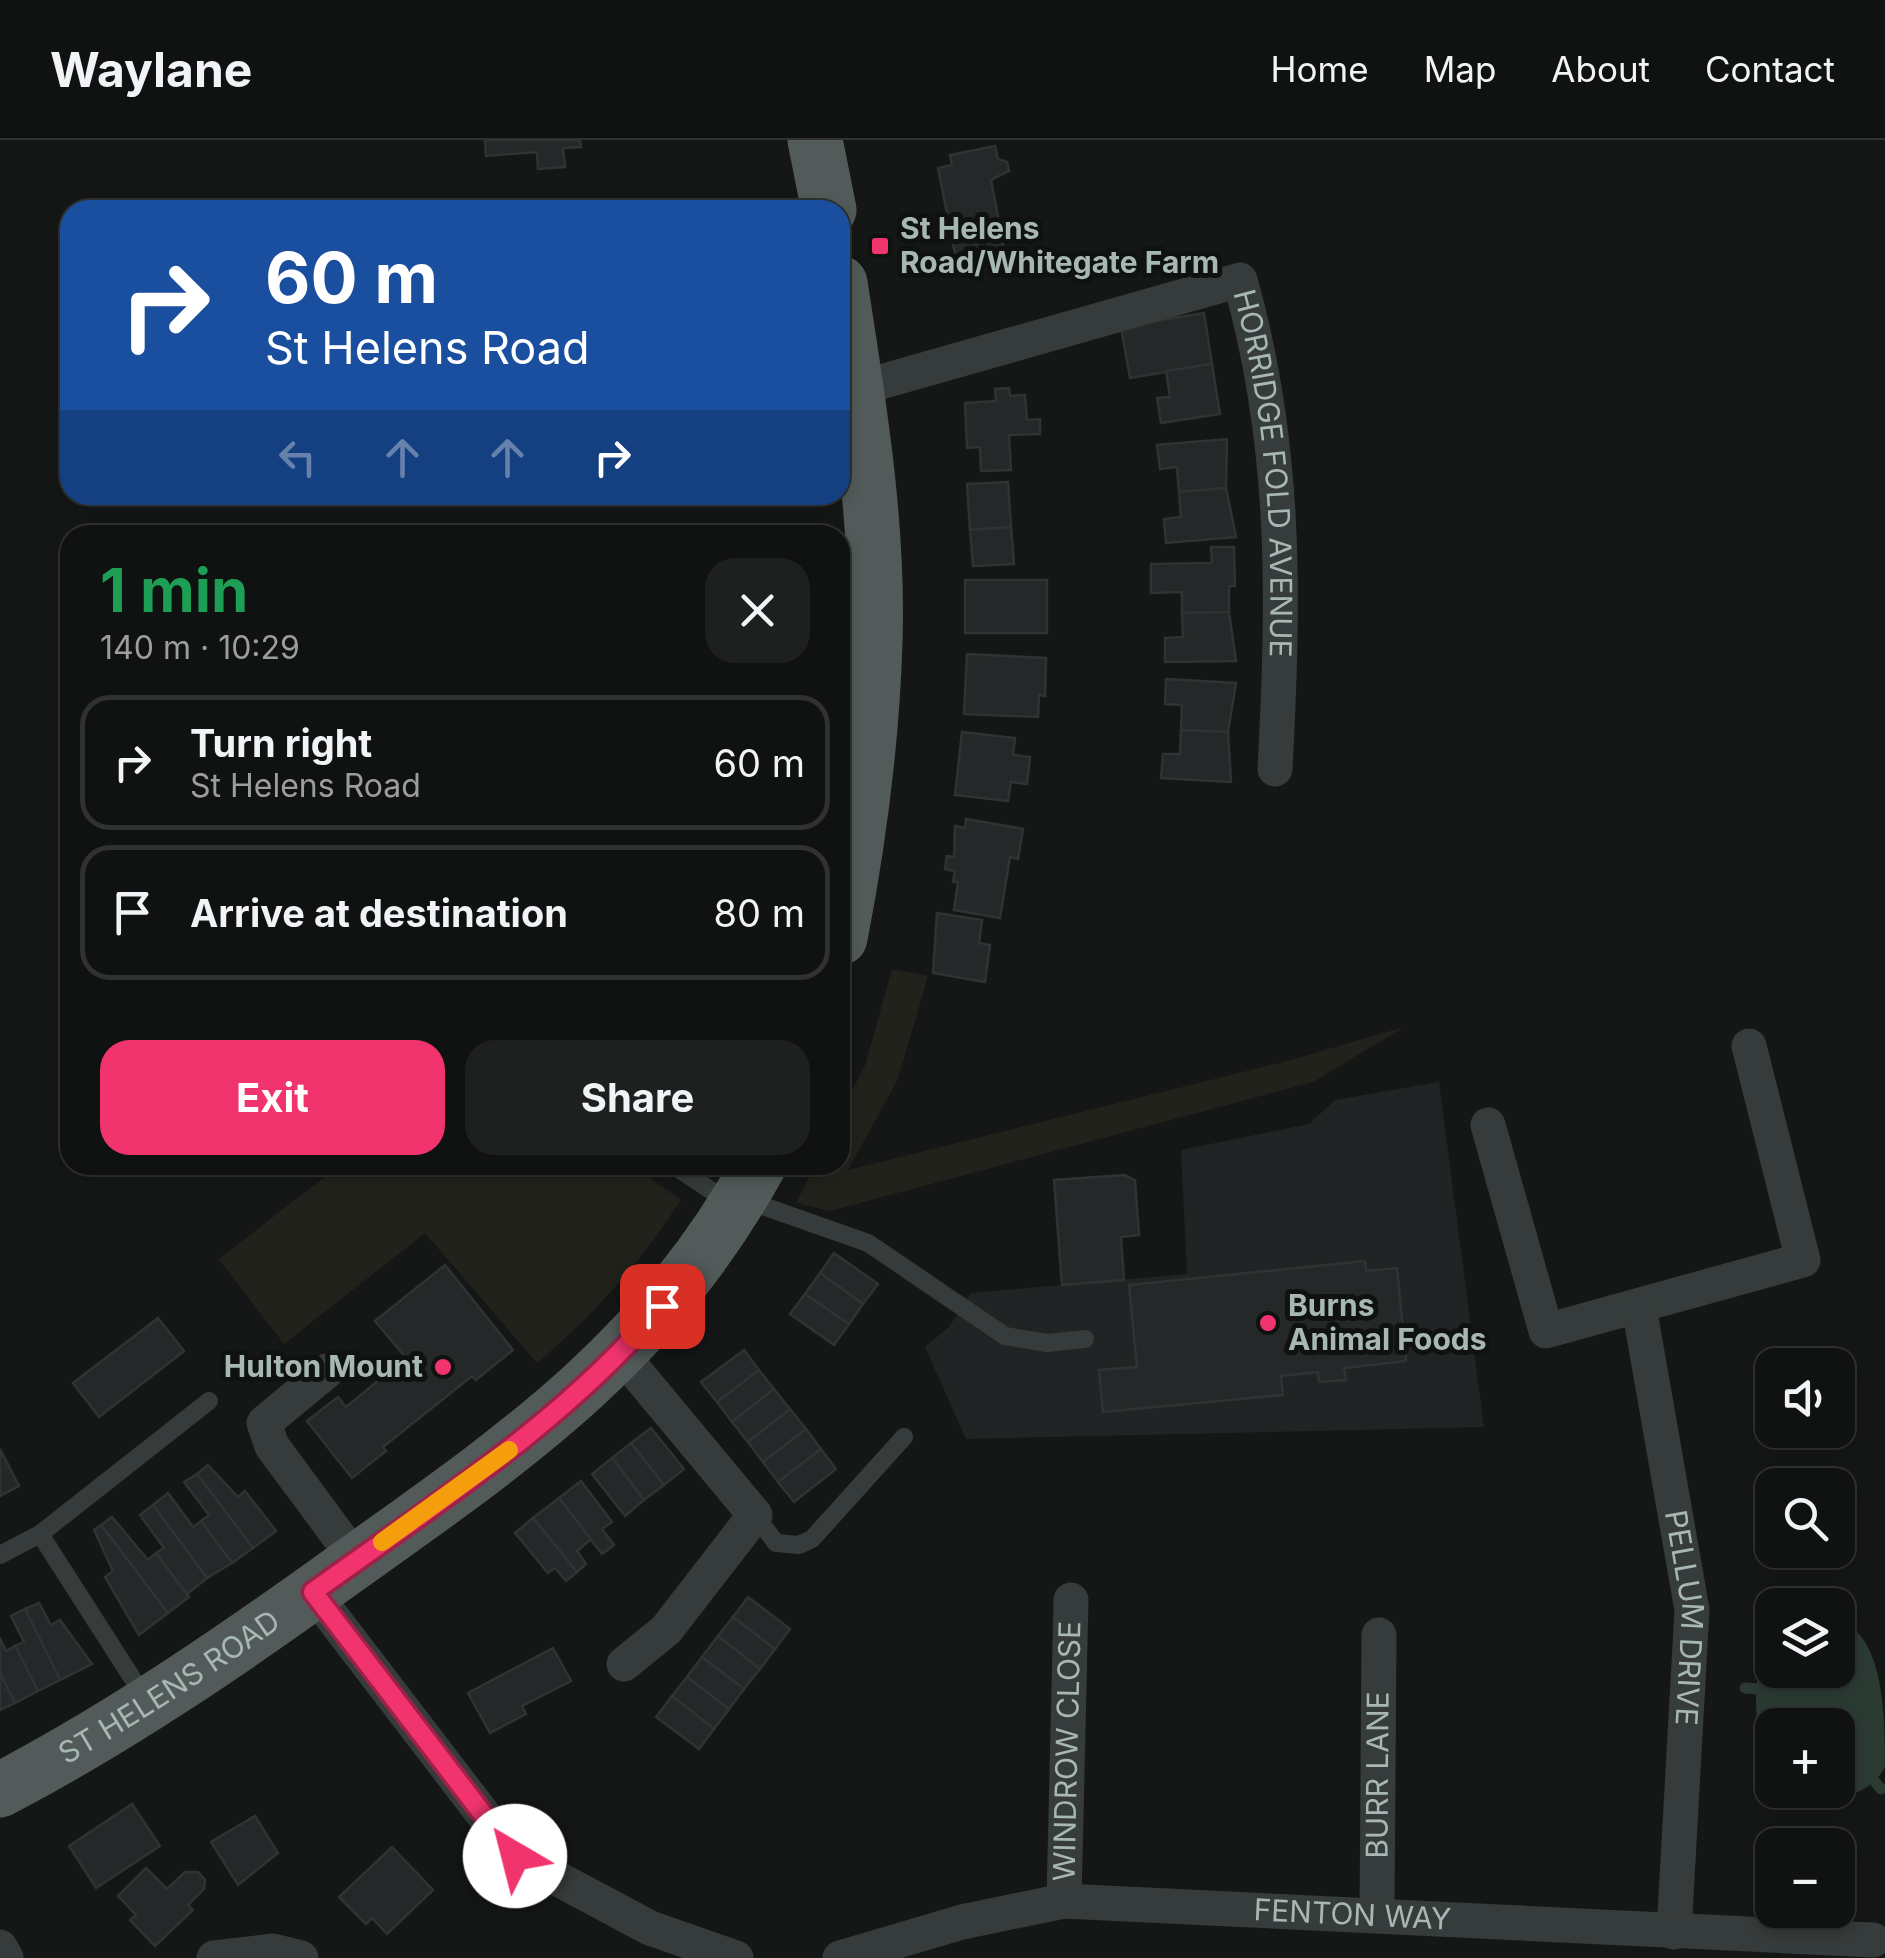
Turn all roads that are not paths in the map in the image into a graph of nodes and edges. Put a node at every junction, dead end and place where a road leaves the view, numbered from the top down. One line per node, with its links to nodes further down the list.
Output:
1 (815, 140): 2 (main road)
2 (827, 200)
3 (850, 349): 4 (main road)
4 (856, 389): 5 (street, HORRIDGE FOLD AVENUE); 6 (main road)
5 (1275, 768)
6 (850, 877)
7 (1749, 1046): 11 (street)
8 (1488, 1125): 11 (street)
9 (702, 1175): 10 (lane)
10 (745, 1190): 12 (lane); 13 (main road, ST HELENS ROAD)
11 (1639, 1307): 29 (street, PELLUM DRIVE)
12 (1085, 1340)
13 (621, 1354): 17 (street); 20 (main road, ST HELENS ROAD)
14 (327, 1371): 20 (street)
15 (209, 1402): 18 (lane)
16 (904, 1438): 17 (lane)
17 (755, 1515): 24 (street)
18 (40, 1534): 19 (lane); 25 (lane)
19 (0, 1555)
20 (357, 1561): 21 (main road, ST HELENS ROAD)
21 (313, 1592): 25 (main road, ST HELENS ROAD); 35 (street)
22 (1071, 1600): 27 (street, WINDROW CLOSE)
23 (1378, 1636): 28 (street, BURR LANE)
24 (624, 1664)
25 (149, 1704): 26 (main road, ST HELENS ROAD)
26 (0, 1790)
27 (1064, 1901): 28 (street, FENTON WAY); 36 (street, FENTON WAY)
28 (1377, 1915): 29 (street, FENTON WAY)
29 (1674, 1932): 30 (street, FENTON WAY)
30 (1874, 1940)
31 (0, 1947): 32 (street)
32 (6, 1958)
33 (214, 1958): 34 (street)
34 (301, 1958)
35 (736, 1958)
36 (840, 1958)

